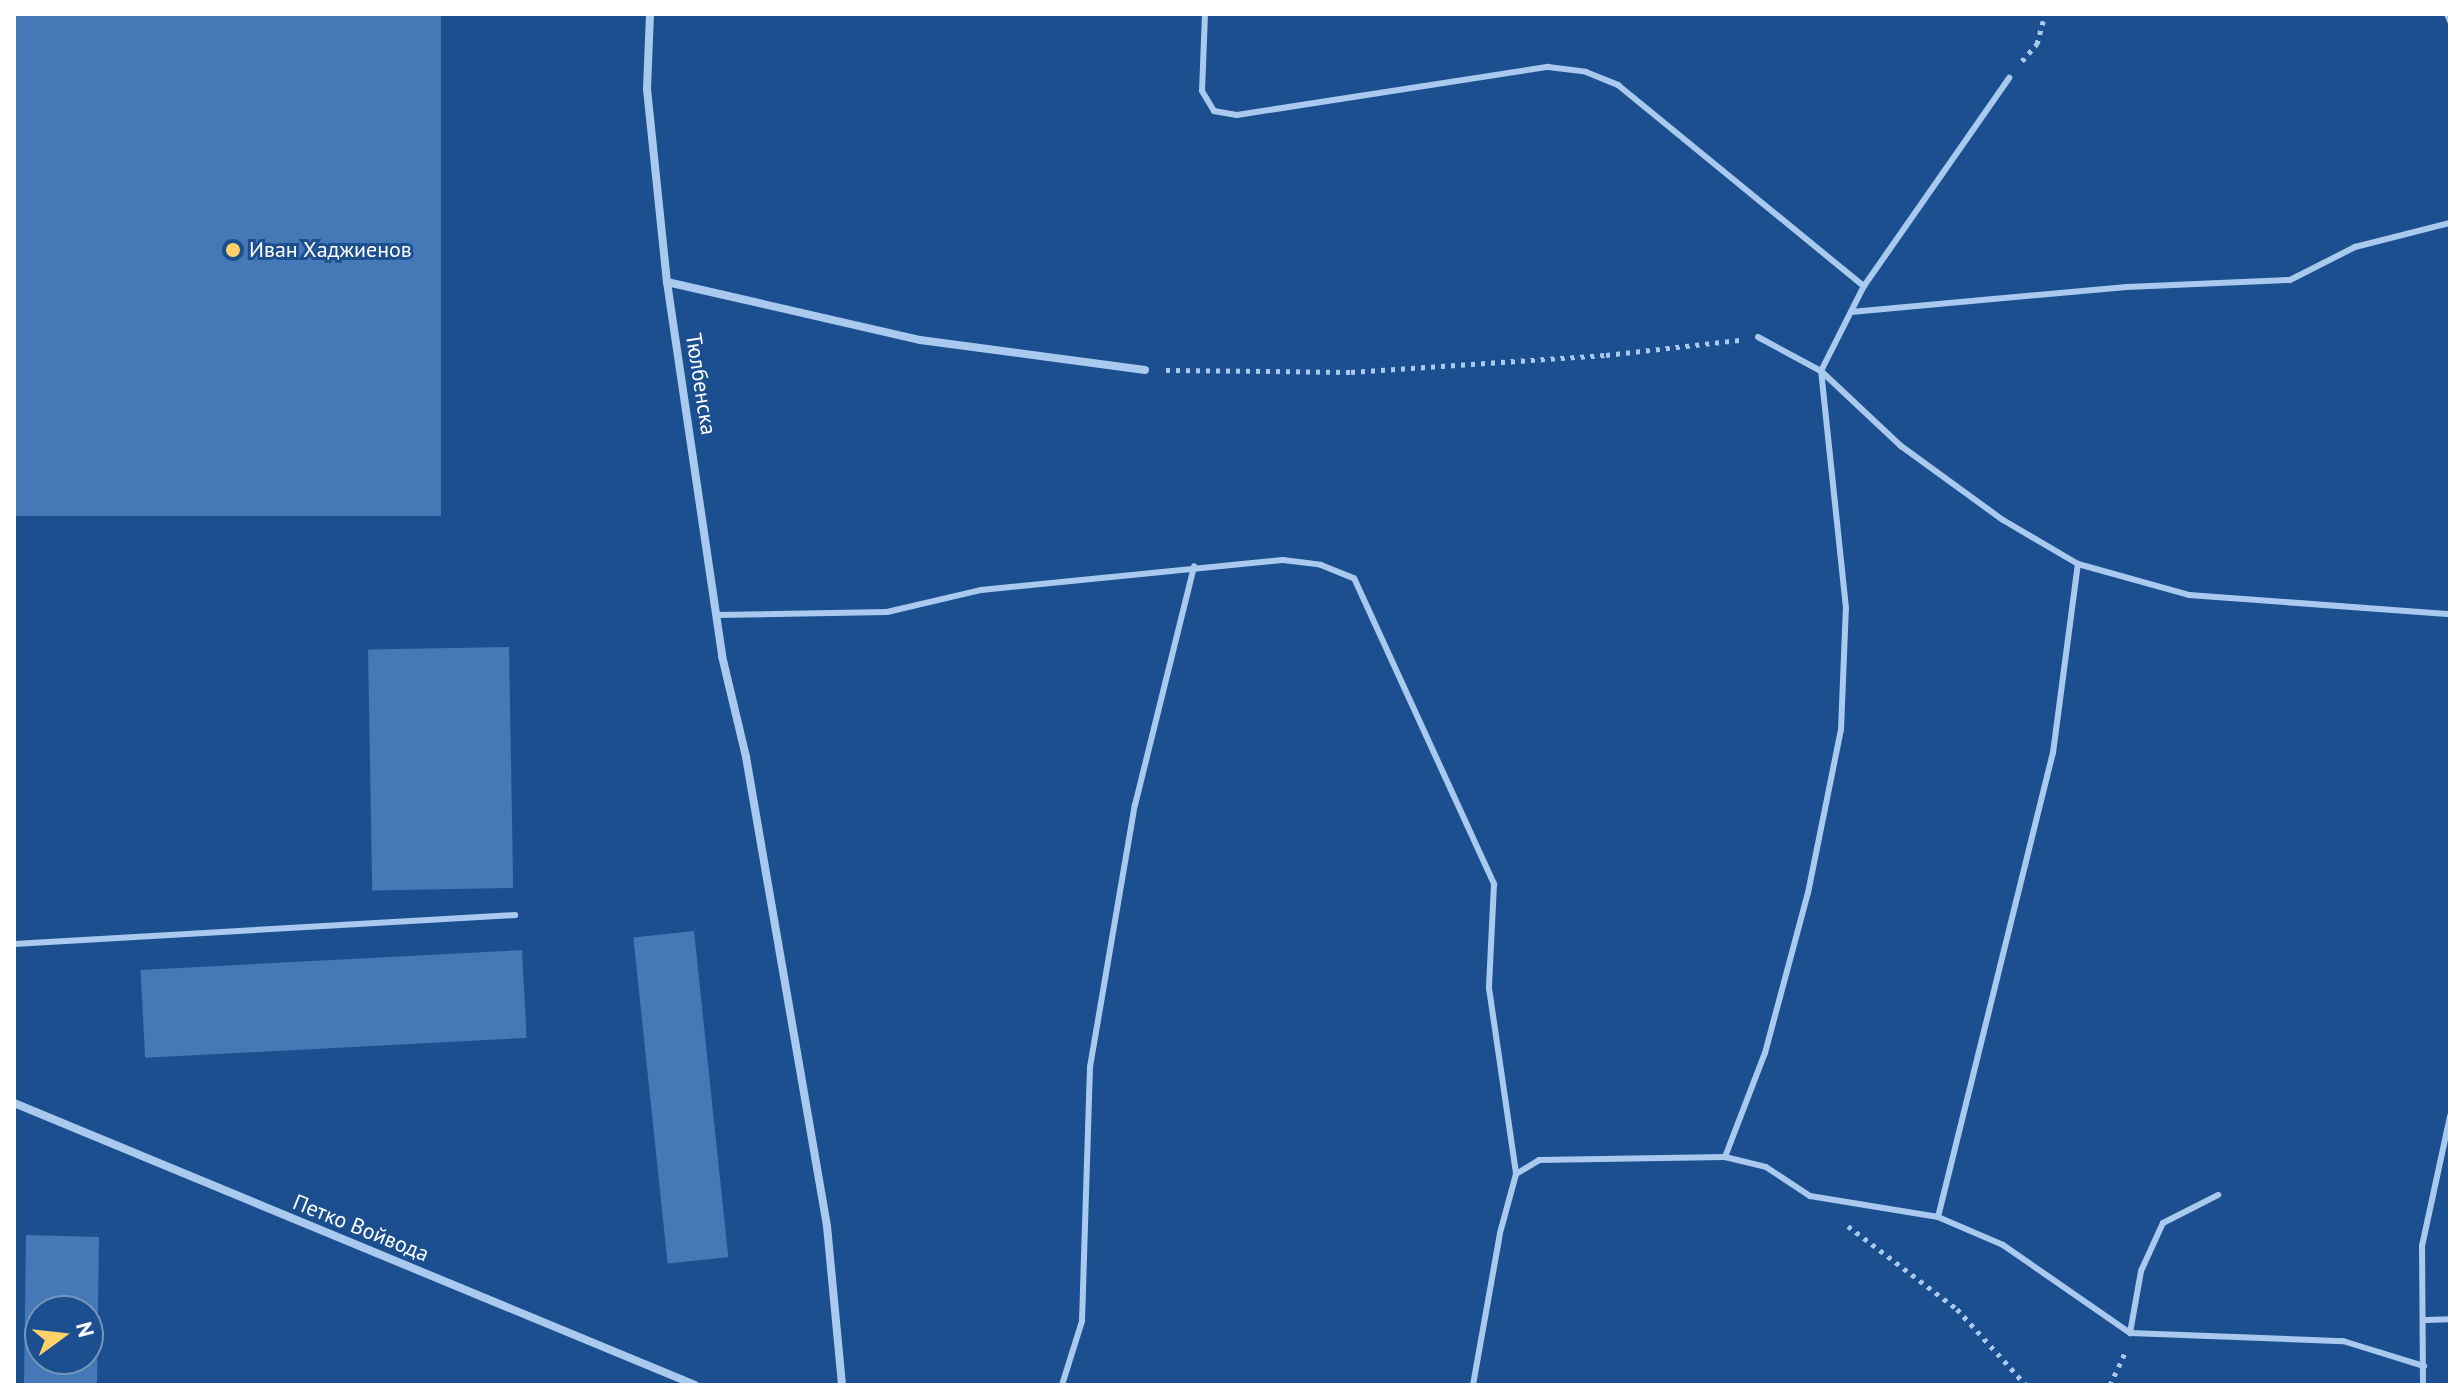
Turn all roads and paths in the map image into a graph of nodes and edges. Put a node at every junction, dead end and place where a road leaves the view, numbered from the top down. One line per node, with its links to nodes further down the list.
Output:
1 (650, 14): 8 (street, Тюлбенска)
2 (1205, 14): 9 (lane)
3 (2045, 14): 6 (path)
4 (2447, 14): 5 (lane)
5 (2450, 21)
6 (2009, 78): 9 (lane)
7 (2450, 223): 10 (lane)
8 (667, 282): 12 (street); 17 (street, Тюлбенска)
9 (1864, 286): 10 (lane)
10 (1851, 312): 13 (lane)
11 (1758, 337): 12 (path); 13 (lane)
12 (1145, 370)
13 (1821, 371): 14 (lane); 22 (lane)
14 (2078, 564): 16 (lane); 25 (lane)
15 (1194, 566): 17 (lane); 23 (lane); 33 (lane)
16 (2450, 614)
17 (716, 615): 32 (street, Тюлбенска)
18 (515, 915): 19 (lane)
19 (14, 944)
20 (14, 1103): 31 (street, Петко Войвода)
21 (2450, 1116): 28 (lane)
22 (1725, 1157): 23 (lane); 25 (lane)
23 (1516, 1174): 34 (lane)
24 (2218, 1195): 29 (lane)
25 (1938, 1217): 29 (lane)
26 (1846, 1224): 35 (path)
27 (2450, 1319): 28 (lane)
28 (2426, 1320): 30 (lane)
29 (2130, 1333): 30 (lane); 36 (path)
30 (2424, 1366): 37 (lane)
31 (695, 1385)
32 (842, 1385)
33 (1062, 1385)
34 (1473, 1385)
35 (2026, 1385)
36 (2110, 1385)
37 (2423, 1385)

